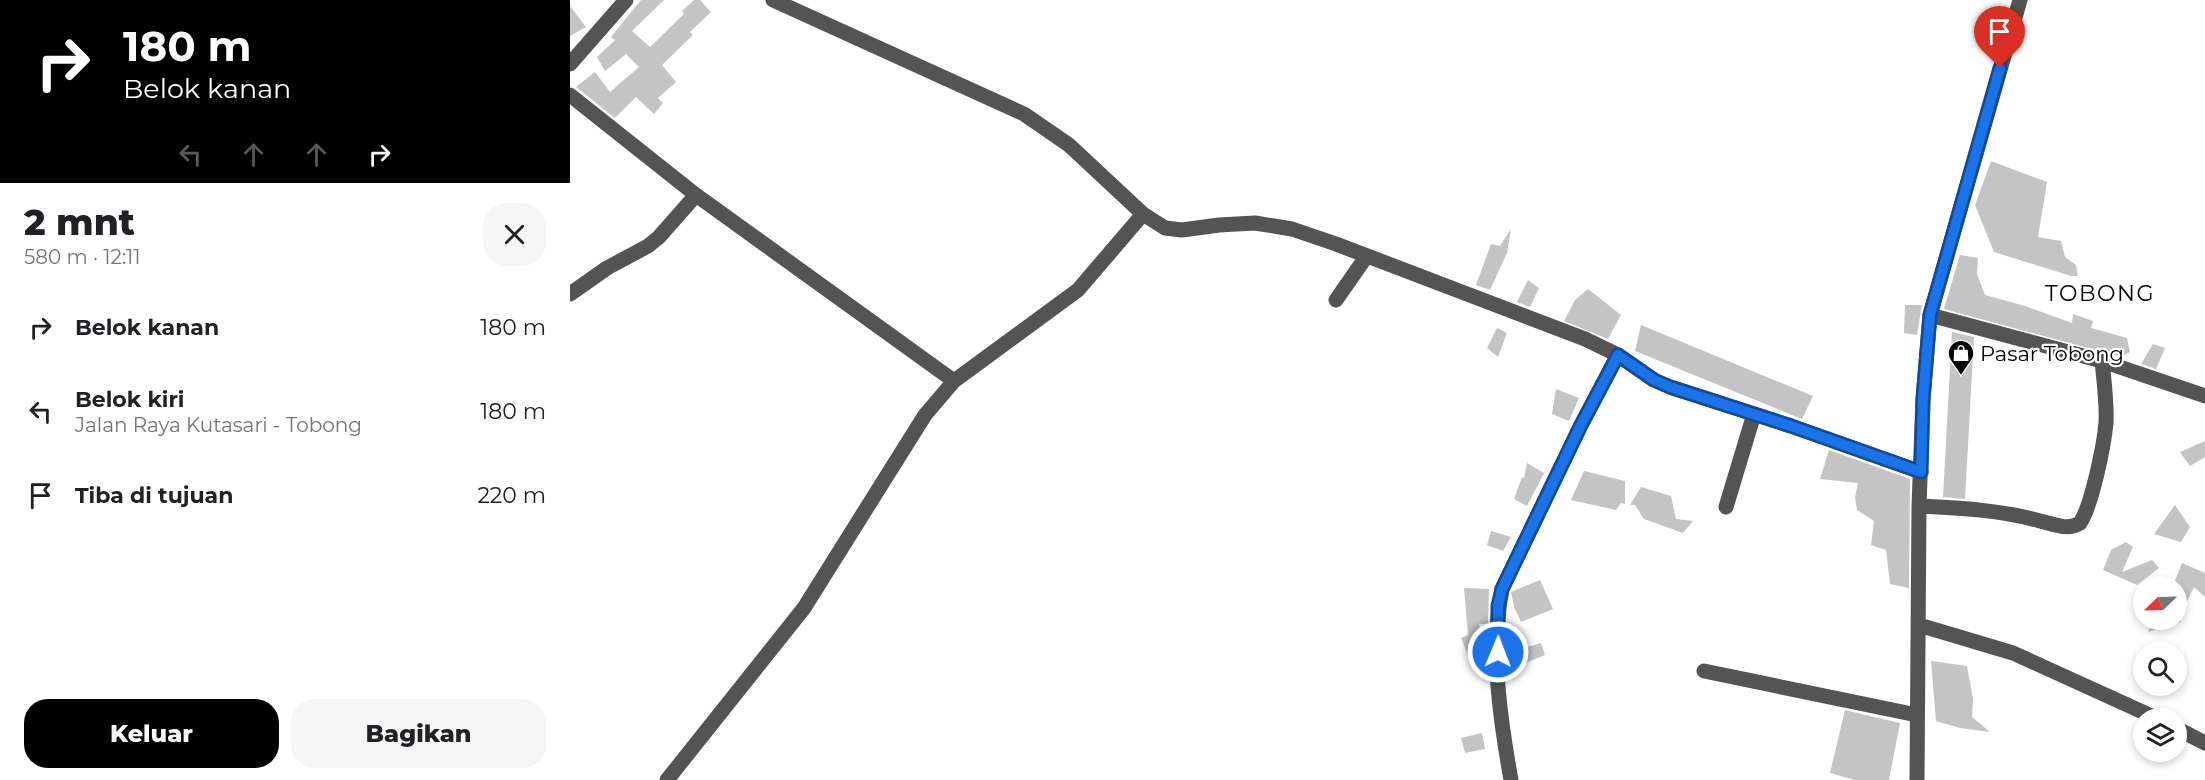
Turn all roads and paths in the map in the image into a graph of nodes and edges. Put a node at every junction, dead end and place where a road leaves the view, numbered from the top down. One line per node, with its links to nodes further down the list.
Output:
1 (626, 0): 4 (street)
2 (773, 0): 7 (street)
3 (2020, 0): 11 (street)
4 (570, 64)
5 (570, 95): 6 (street)
6 (696, 195): 9 (street); 14 (street)
7 (1143, 214): 8 (street); 14 (street)
8 (1366, 257): 10 (street); 12 (street)
9 (570, 294)
10 (1336, 300)
11 (1930, 315): 13 (street); 17 (street)
12 (1618, 355): 16 (street); 27 (street)
13 (2102, 362): 15 (street); 18 (street)
14 (954, 381): 26 (street)
15 (2205, 396)
16 (1754, 414): 17 (street); 19 (street)
17 (1921, 472): 18 (street)
18 (1919, 506): 20 (street)
19 (1726, 507)
20 (1919, 625): 22 (street); 23 (street)
21 (1704, 671): 23 (street)
22 (2134, 708)
23 (1917, 715): 28 (street)
24 (2187, 734): 25 (street)
25 (2205, 743)
26 (667, 780)
27 (1511, 780)
28 (1917, 780)

